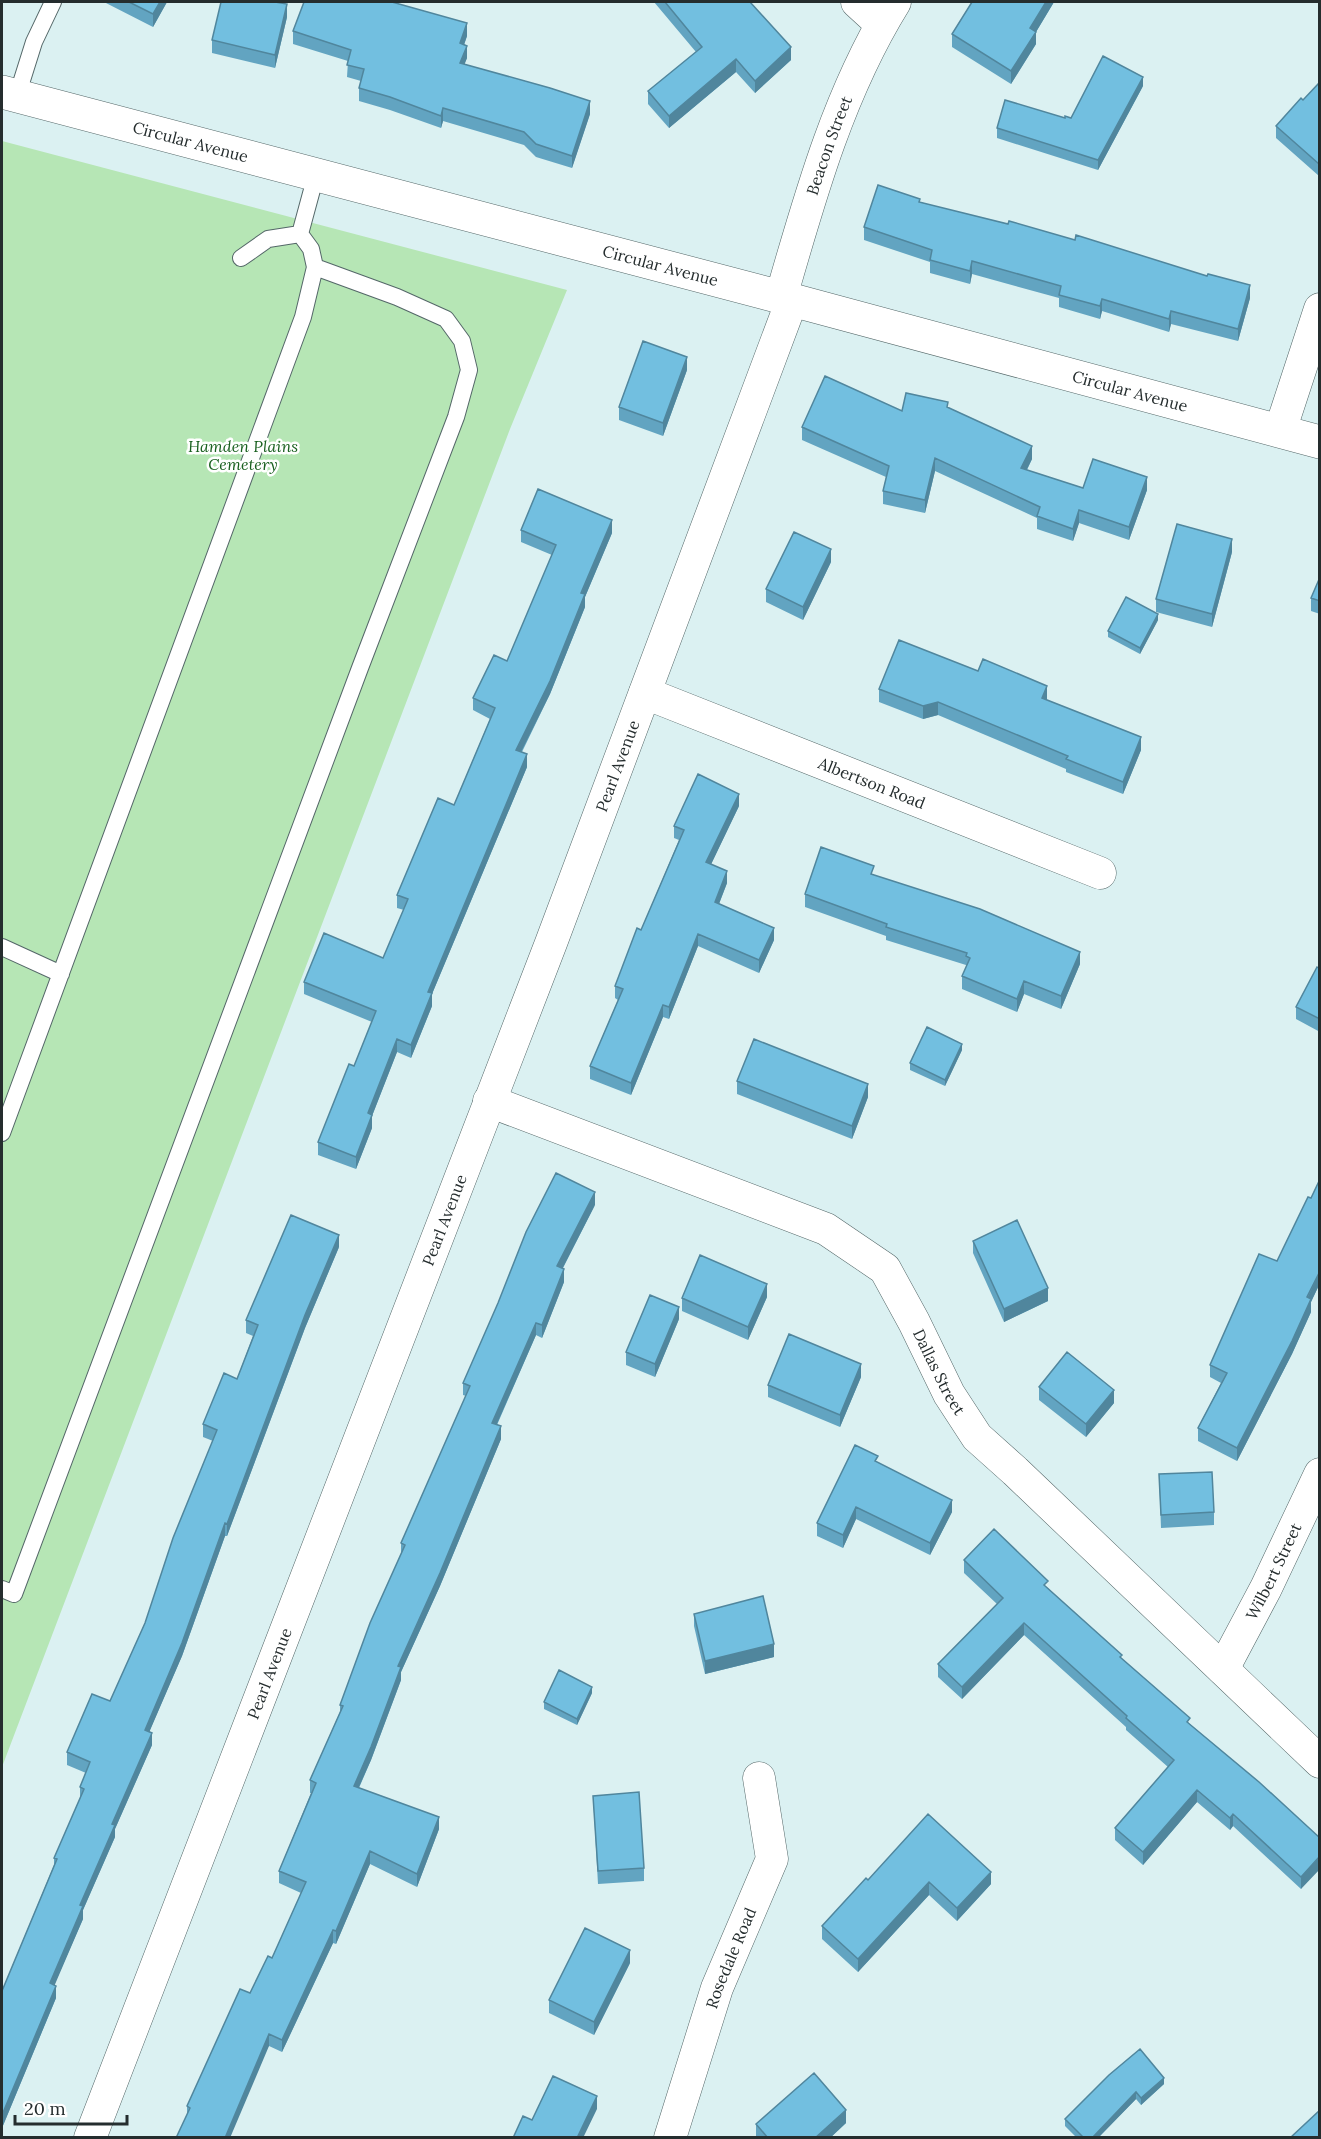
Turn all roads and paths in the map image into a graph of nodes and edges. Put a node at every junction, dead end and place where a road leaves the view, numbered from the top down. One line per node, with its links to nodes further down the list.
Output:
1 (54, 2): 4 (lane)
2 (857, 2): 3 (street)
3 (888, 13): 9 (street, Beacon Street)
4 (9, 94): 5 (main road, Circular Avenue)
5 (316, 175): 6 (lane); 9 (main road, Circular Avenue)
6 (300, 234): 7 (lane); 8 (lane)
7 (241, 258)
8 (315, 267): 16 (lane); 20 (lane)
9 (786, 299): 11 (main road, Circular Avenue); 13 (street, Pearl Avenue)
10 (1320, 309): 11 (street)
11 (1280, 431): 12 (main road, Circular Avenue)
12 (1320, 442)
13 (645, 693): 14 (street, Albertson Road); 17 (street, Pearl Avenue)
14 (1100, 873)
15 (2, 947): 16 (lane)
16 (61, 974): 18 (lane)
17 (489, 1101): 21 (street, Dallas Street); 24 (street, Pearl Avenue)
18 (2, 1133)
19 (1320, 1474): 21 (street, Wilbert Street)
20 (2, 1589)
21 (1223, 1668): 22 (street, Dallas Street)
22 (1320, 1762)
23 (759, 1778): 25 (street, Rosedale Road)
24 (90, 2138)
25 (670, 2138)

